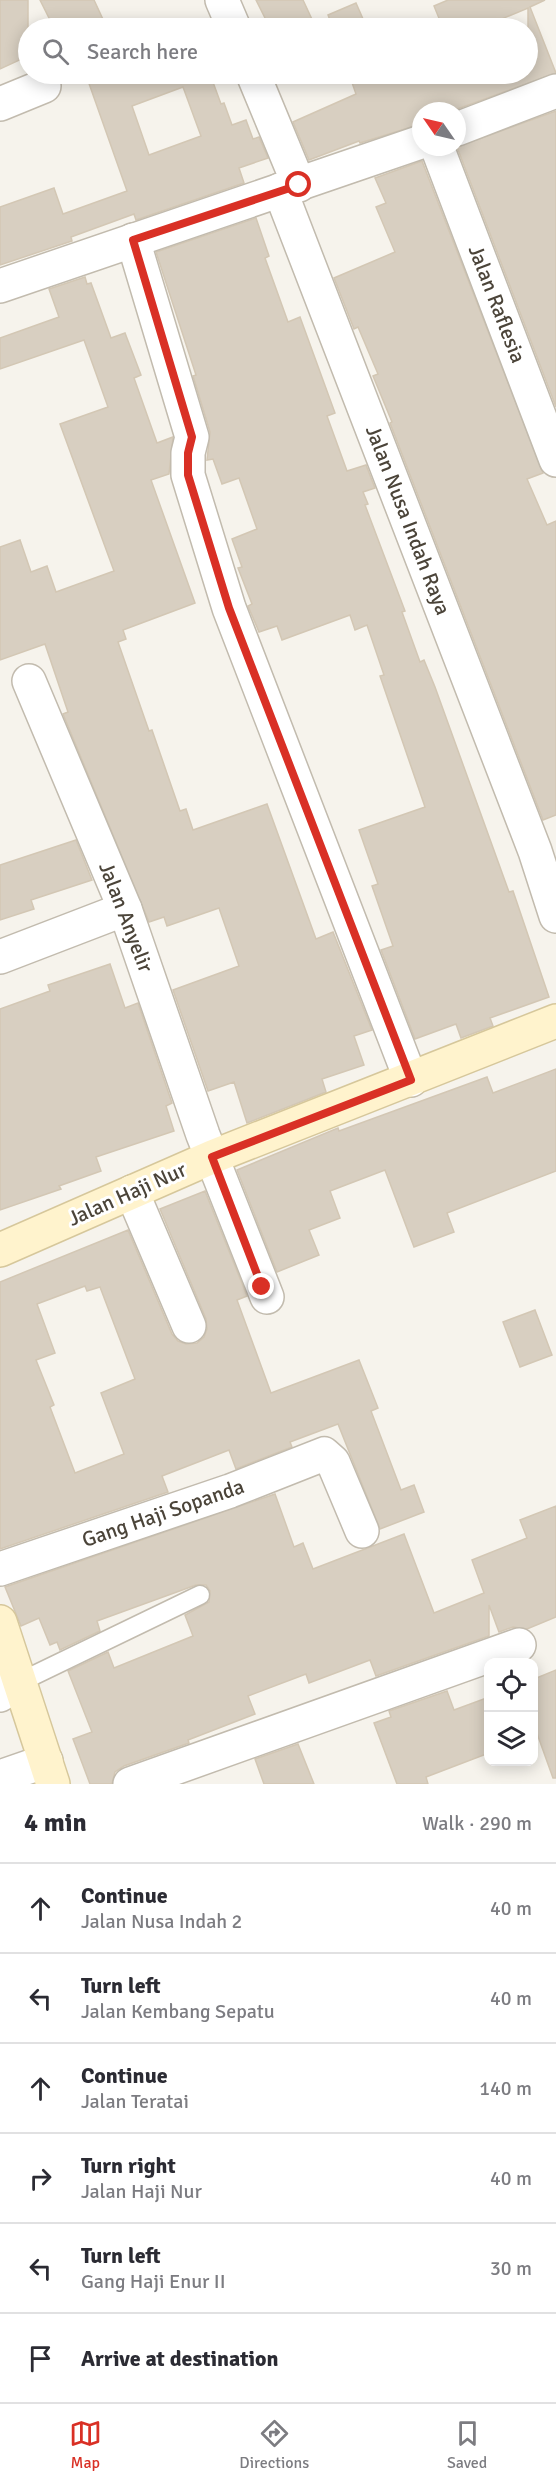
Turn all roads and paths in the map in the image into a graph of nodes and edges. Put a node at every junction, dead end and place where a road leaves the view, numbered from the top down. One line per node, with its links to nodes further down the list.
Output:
1 (222, 0): 2 (street)
2 (230, 18)
3 (257, 84): 10 (street, Jalan Nusa Indah Raya)
4 (44, 86): 6 (street)
5 (556, 92): 7 (street)
6 (0, 104)
7 (466, 126)
8 (412, 145): 10 (street)
9 (440, 156): 13 (street, Jalan Raflesia)
10 (290, 187): 11 (street); 15 (street, Jalan Nusa Indah Raya)
11 (133, 240): 12 (street); 20 (street)
12 (0, 286)
13 (556, 460)
14 (29, 681): 16 (street, Jalan Anyelir)
15 (546, 847): 17 (street)
16 (125, 909): 18 (street); 21 (street, Jalan Anyelir)
17 (556, 916)
18 (0, 957)
19 (556, 1021): 20 (street, Jalan Haji Nur)
20 (411, 1080): 21 (street, Jalan Haji Nur)
21 (212, 1157): 22 (street, Jalan Haji Nur); 24 (street, Jalan Anyelir)
22 (132, 1192): 23 (street, Jalan Haji Nur); 25 (street)
23 (0, 1250)
24 (267, 1297)
25 (189, 1326)
26 (362, 1531): 27 (street, Gang Haji Sopanda)
27 (0, 1569)
28 (200, 1595): 31 (lane)
29 (0, 1622): 31 (street)
30 (519, 1645): 34 (street)
31 (10, 1689): 32 (street)
32 (50, 1773): 33 (street)
33 (0, 1777)
34 (130, 1784)

